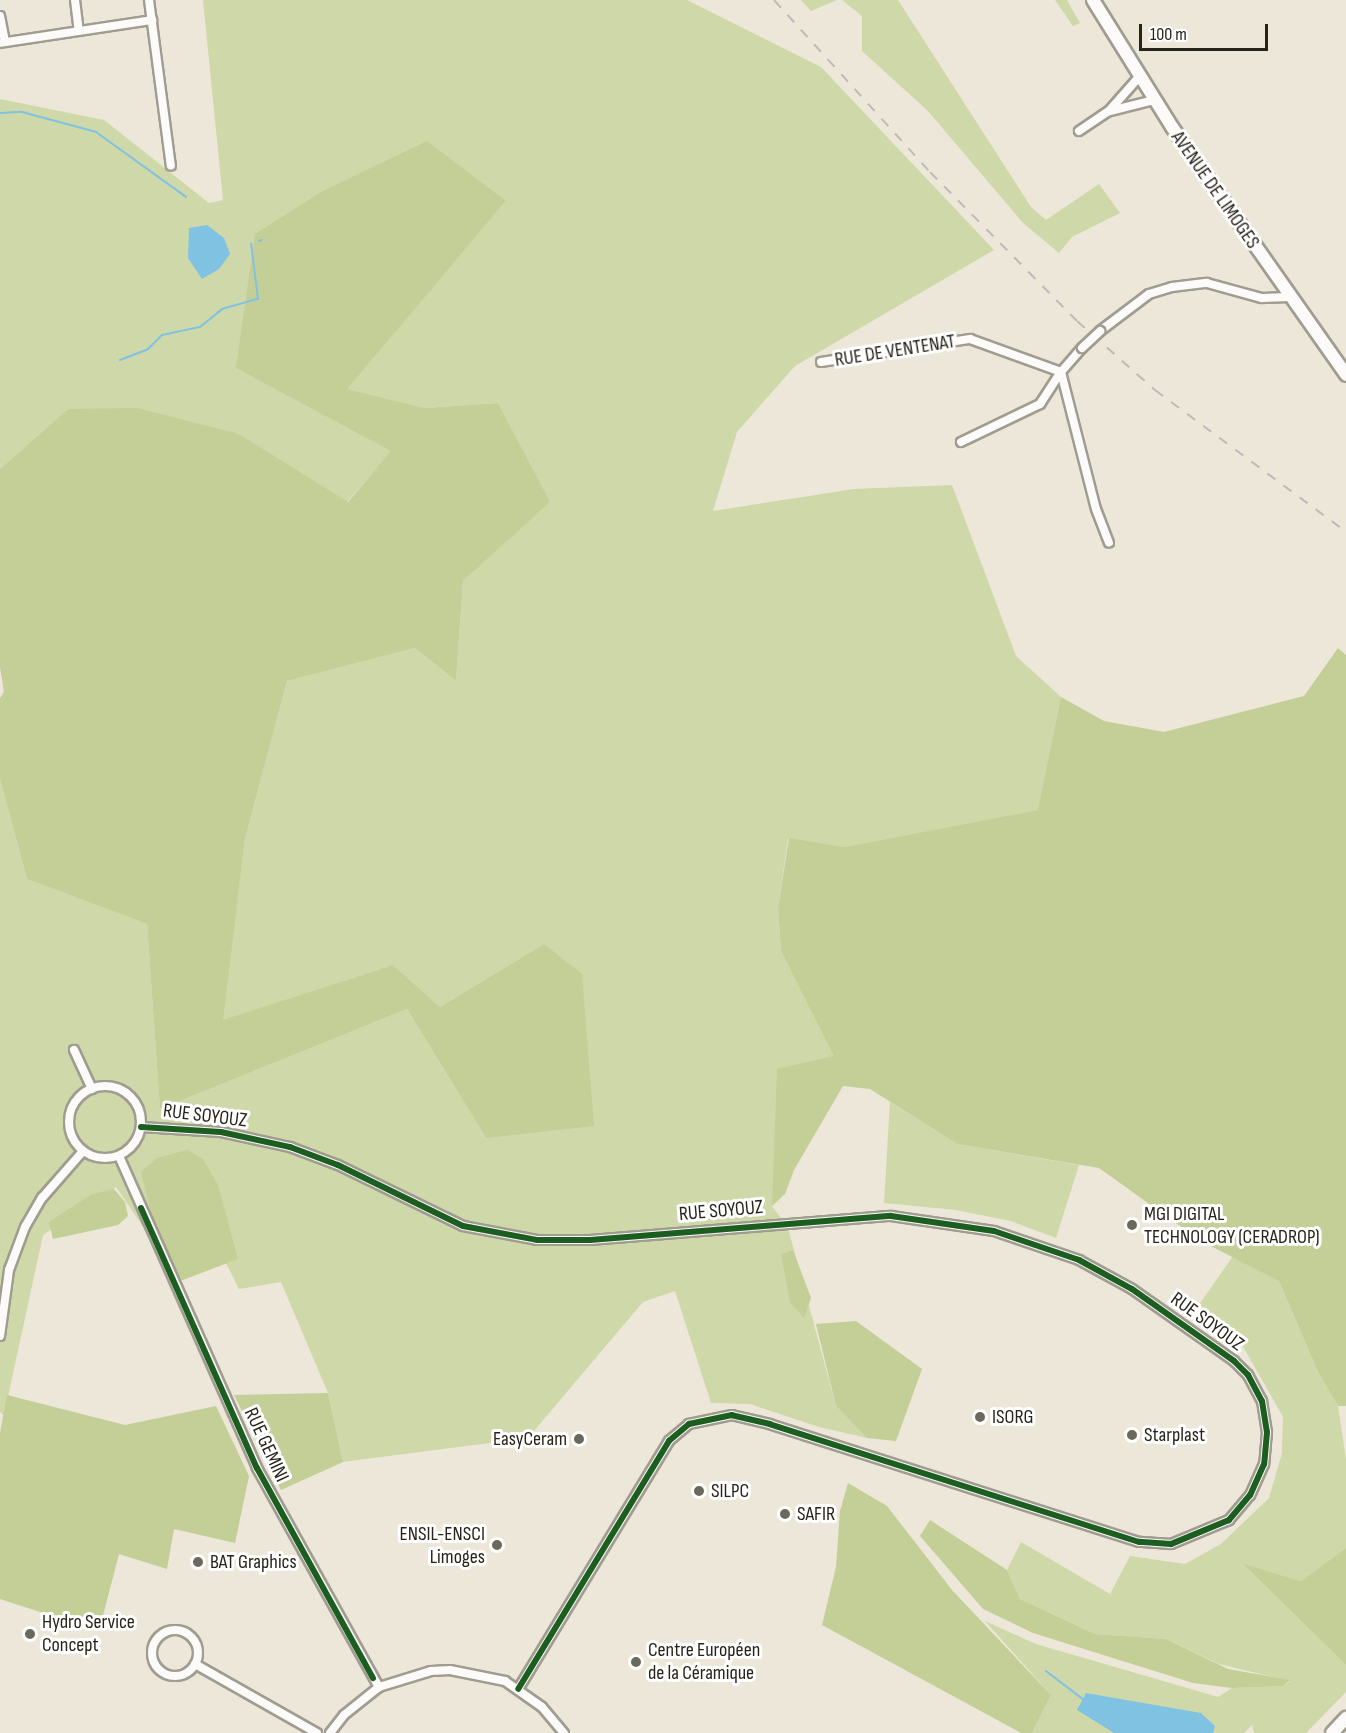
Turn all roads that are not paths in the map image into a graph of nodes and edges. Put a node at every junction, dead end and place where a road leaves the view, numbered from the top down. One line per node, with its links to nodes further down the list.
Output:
1 (75, 0): 6 (street)
2 (149, 0): 5 (street)
3 (1093, 0): 8 (main road, AVENUE DE LIMOGES)
4 (0, 16): 7 (street)
5 (152, 20): 6 (street); 12 (street)
6 (79, 31): 7 (street)
7 (2, 42)
8 (1139, 77): 9 (main road, AVENUE DE LIMOGES); 10 (street)
9 (1154, 100): 10 (street); 13 (main road, AVENUE DE LIMOGES)
10 (1109, 111): 11 (street)
11 (1079, 131)
12 (171, 166)
13 (1289, 297): 15 (street, bridge); 16 (main road, AVENUE DE LIMOGES)
14 (821, 362): 15 (street, RUE DE VENTENAT)
15 (1061, 372): 17 (street); 18 (street)
16 (1346, 375)
17 (961, 442)
18 (1109, 543)
19 (74, 1050): 20 (street)
20 (92, 1089): 21 (street); 22 (street)
21 (141, 1127): 23 (street); 27 (street, RUE SOYOUZ)
22 (83, 1151): 23 (street); 24 (street)
23 (119, 1156): 26 (street, RUE GEMINI)
24 (0, 1335)
25 (195, 1664): 25 (street); 29 (street)
26 (379, 1687): 27 (street); 30 (street)
27 (518, 1689): 31 (street)
28 (1346, 1718): 32 (main road)
29 (317, 1733)
30 (330, 1733)
31 (564, 1733)
32 (1332, 1733)

